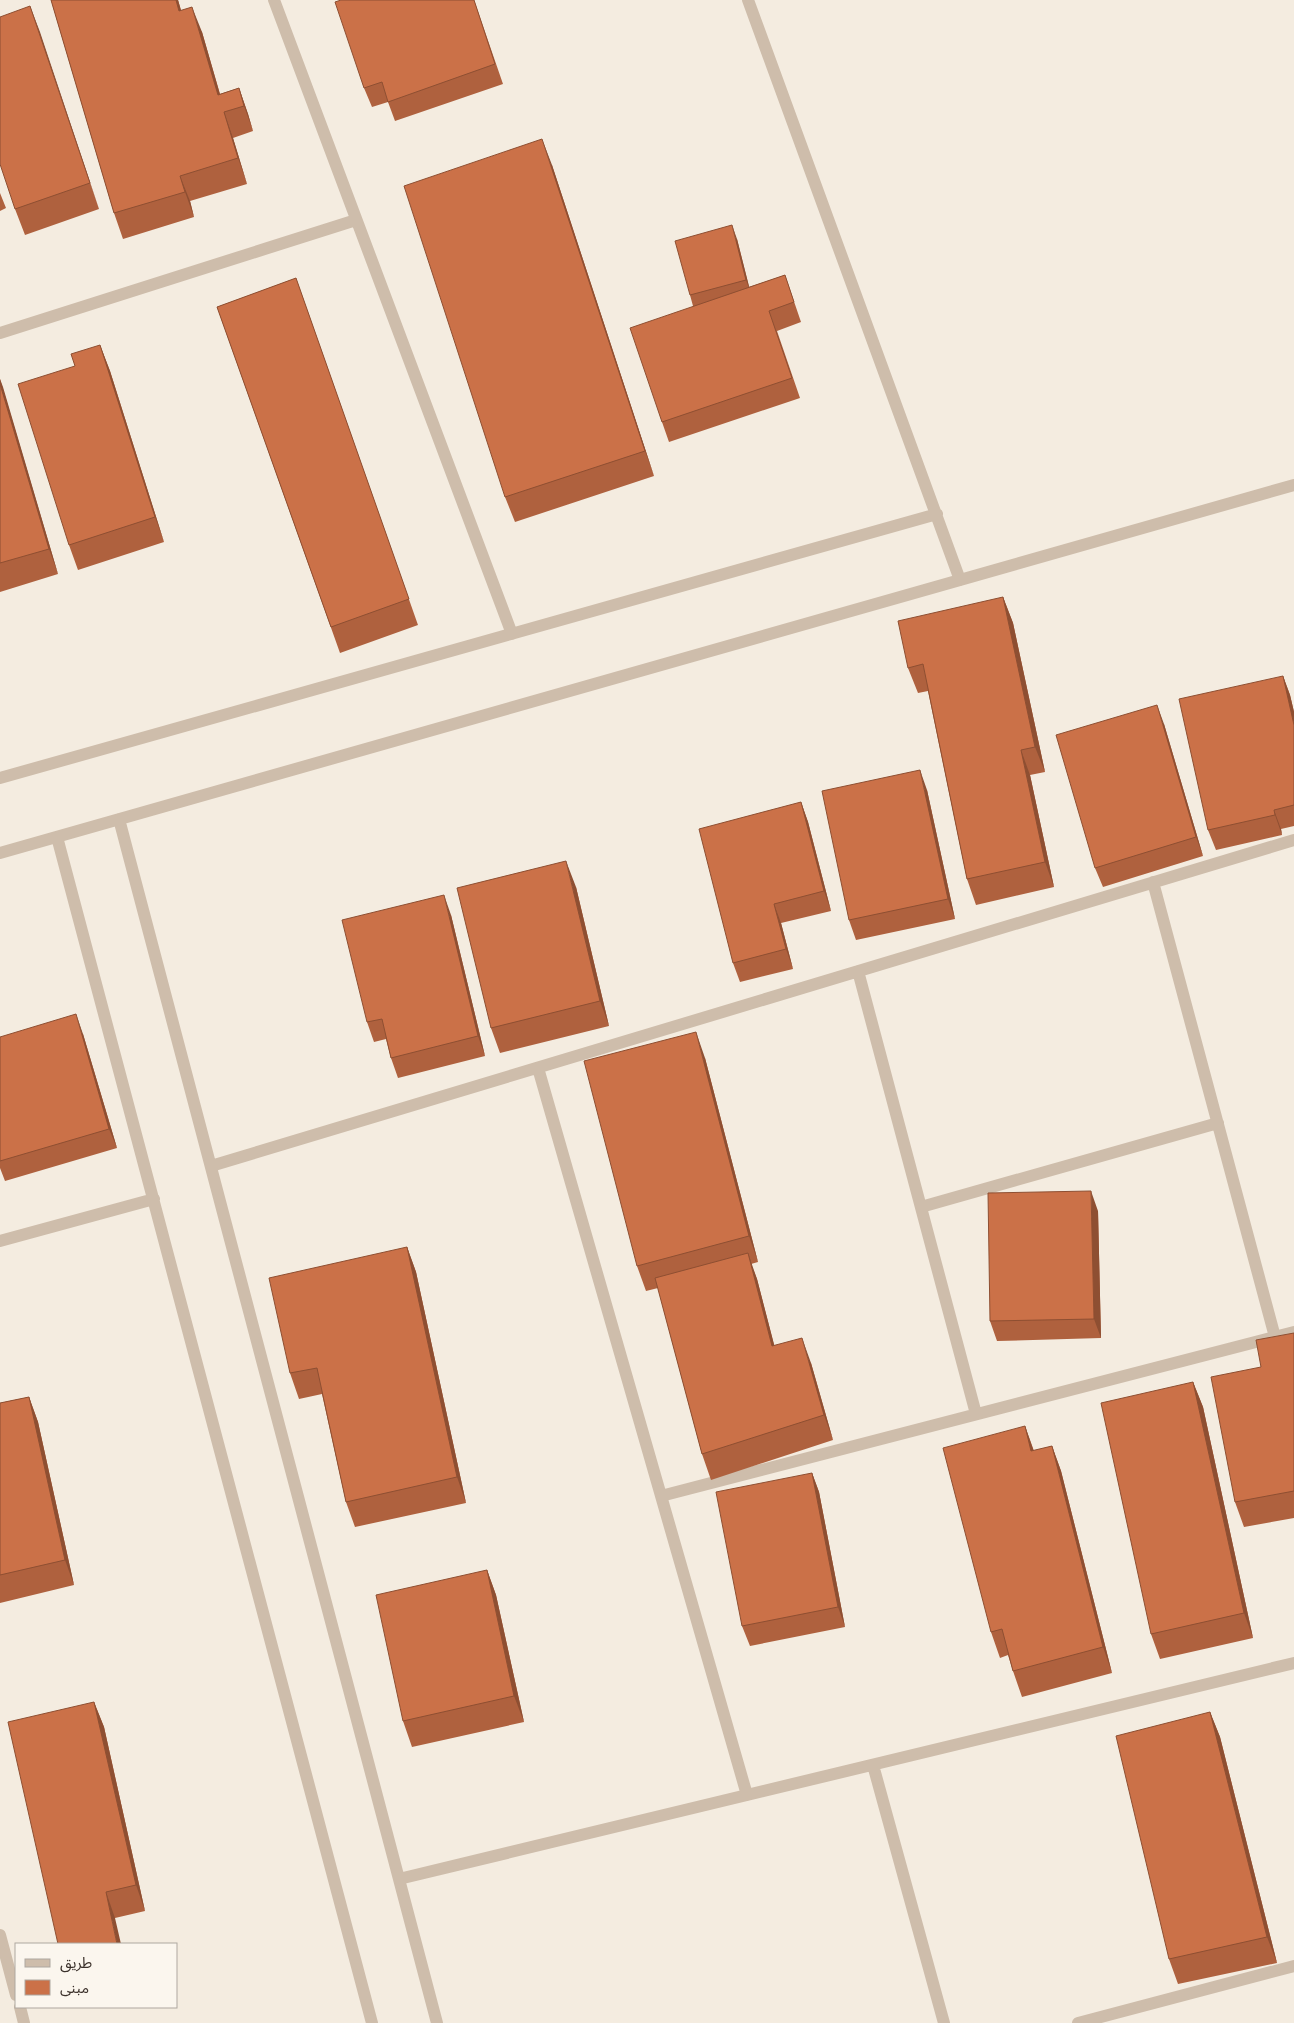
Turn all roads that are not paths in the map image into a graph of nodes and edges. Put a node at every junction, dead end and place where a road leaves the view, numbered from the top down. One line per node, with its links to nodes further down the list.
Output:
1 (274, 0): 3 (street)
2 (748, 0): 6 (street)
3 (356, 220): 4 (street); 8 (street)
4 (0, 333)
5 (1294, 485): 7 (street)
6 (937, 514): 7 (street); 8 (street)
7 (960, 580): 10 (street)
8 (512, 634): 9 (street)
9 (0, 778)
10 (119, 819): 11 (street); 18 (street)
11 (58, 837): 13 (street); 19 (street)
12 (1294, 840): 14 (street)
13 (0, 853)
14 (1153, 882): 15 (street); 17 (street)
15 (858, 971): 16 (street); 20 (street)
16 (538, 1068): 18 (street); 25 (street)
17 (1218, 1123): 20 (street); 23 (street)
18 (211, 1166): 29 (street)
19 (154, 1199): 21 (street); 35 (street)
20 (921, 1206): 24 (street)
21 (0, 1241)
22 (1294, 1332): 23 (street)
23 (1275, 1337): 24 (street)
24 (976, 1414): 25 (street)
25 (661, 1496): 28 (street)
26 (1294, 1663): 27 (street)
27 (873, 1765): 28 (street); 37 (street)
28 (747, 1795): 29 (street)
29 (399, 1879): 36 (street)
30 (0, 1935): 32 (street)
31 (1294, 1966): 38 (street)
32 (15, 1991)
33 (20, 2008): 34 (street)
34 (24, 2023)
35 (372, 2023)
36 (437, 2023)
37 (944, 2023)
38 (1078, 2023)

